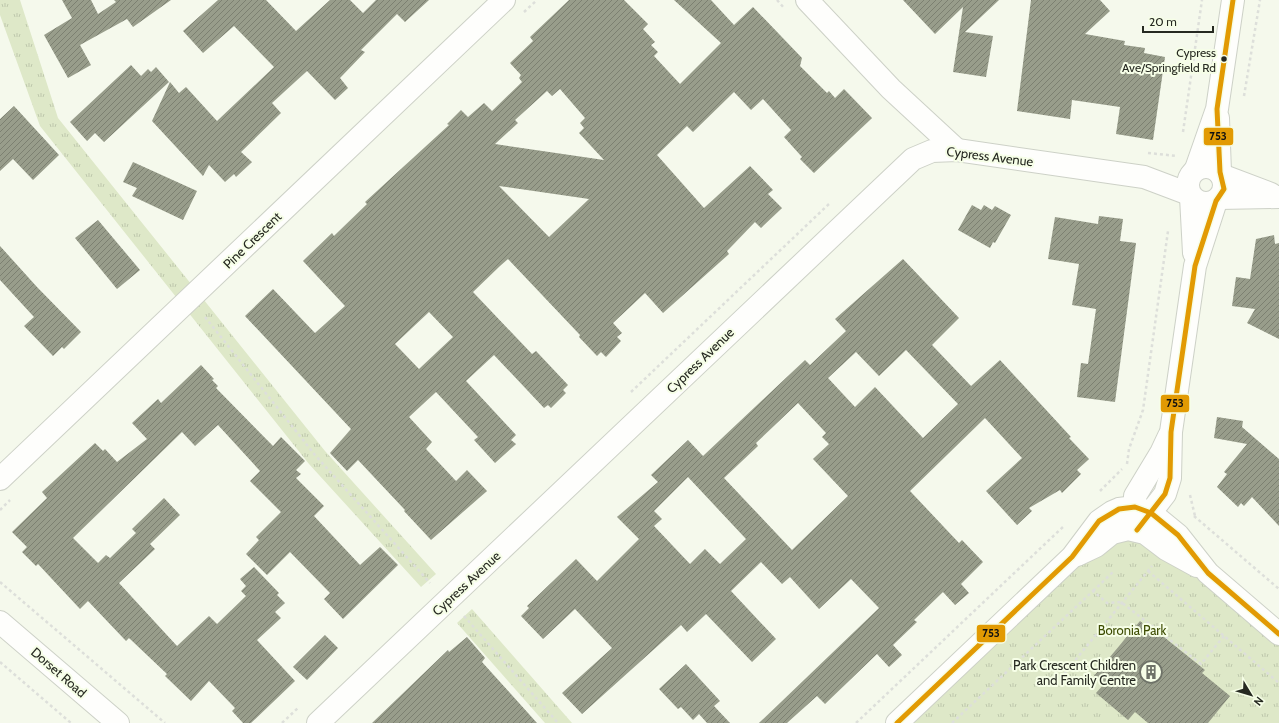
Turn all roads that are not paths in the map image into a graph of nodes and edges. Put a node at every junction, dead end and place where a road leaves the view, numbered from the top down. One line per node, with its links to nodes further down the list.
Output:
1 (504, 0): 13 (street, Pine Crescent)
2 (807, 0): 4 (street)
3 (1233, 0): 5 (street)
4 (891, 89): 6 (street); 7 (street)
5 (1217, 109): 8 (street); 9 (street)
6 (957, 150): 7 (street, Cypress Avenue); 9 (street, Cypress Avenue)
7 (932, 151): 21 (street, Cypress Avenue)
8 (1220, 174): 9 (street); 10 (street); 11 (street)
9 (1190, 178): 11 (street); 12 (street)
10 (1277, 197): 11 (street)
11 (1218, 199): 12 (street)
12 (1195, 266): 14 (street)
13 (0, 479)
14 (1143, 510): 15 (street); 16 (street); 17 (street)
15 (1137, 530): 16 (street); 17 (street)
16 (1072, 557): 22 (street)
17 (1208, 573): 19 (street)
18 (2, 626): 20 (street, Dorset Road)
19 (1279, 634)
20 (118, 723)
21 (318, 723)
22 (897, 723)

